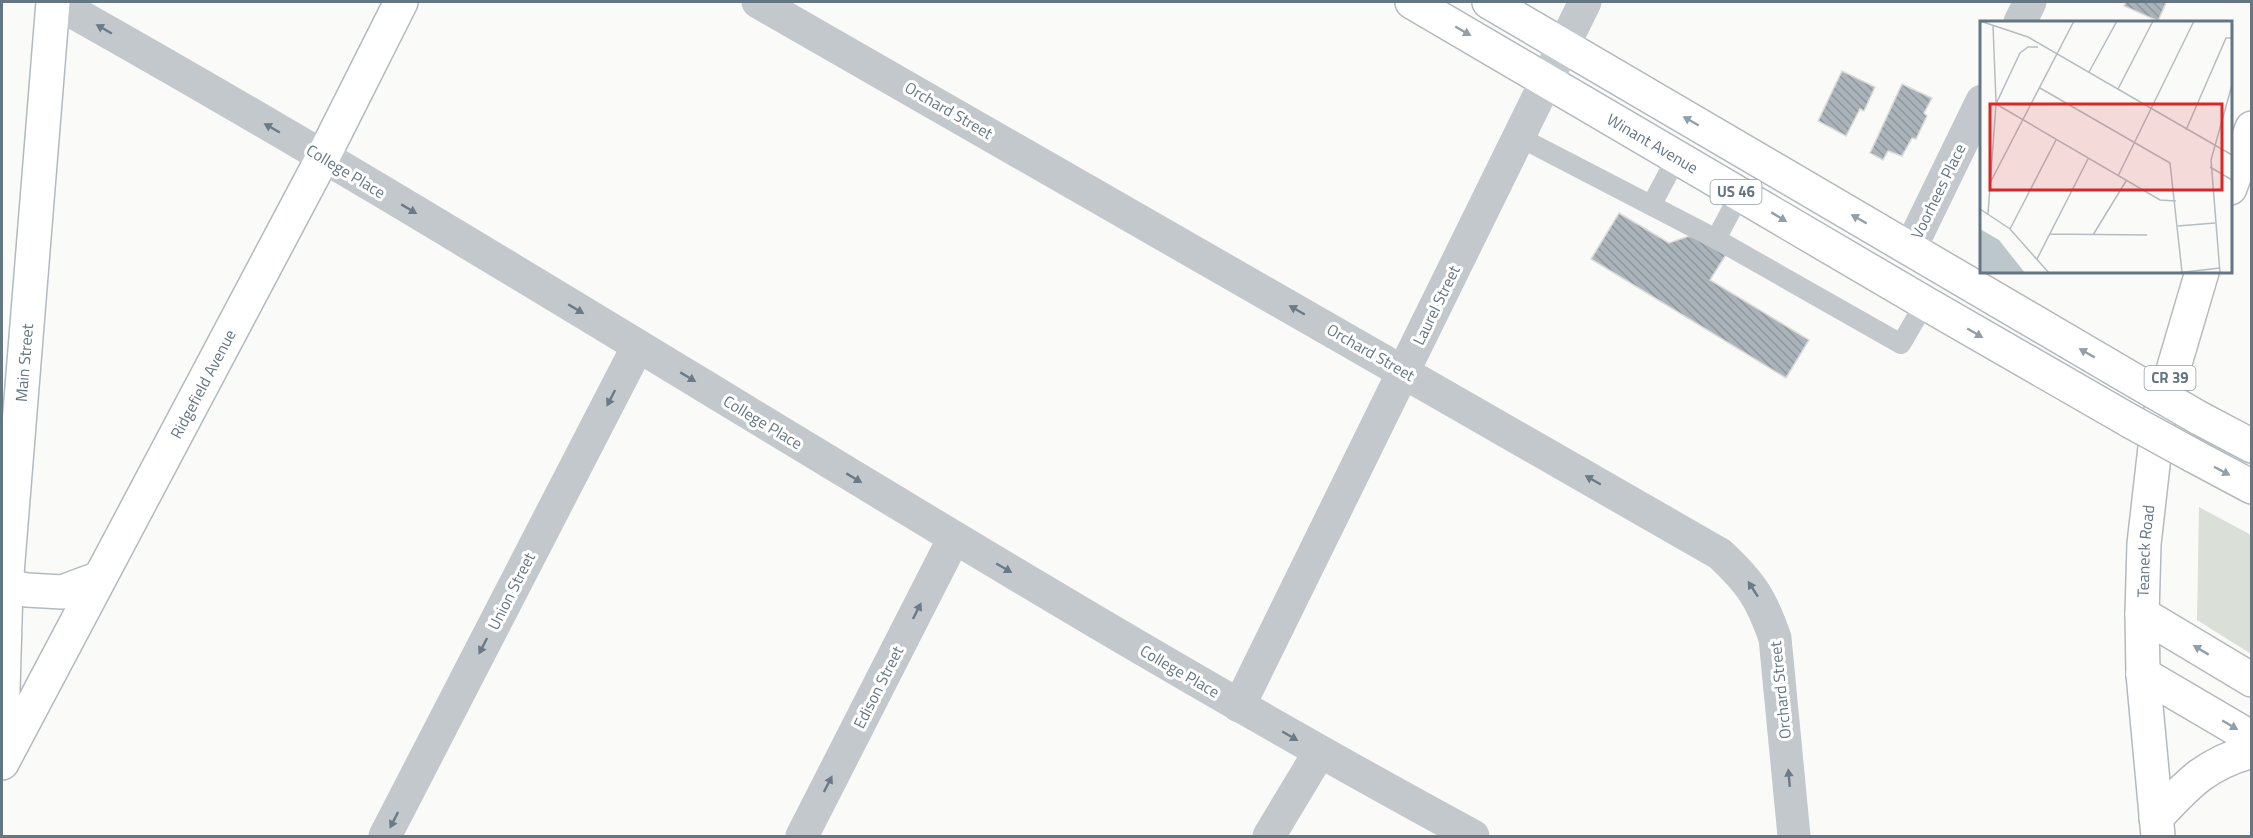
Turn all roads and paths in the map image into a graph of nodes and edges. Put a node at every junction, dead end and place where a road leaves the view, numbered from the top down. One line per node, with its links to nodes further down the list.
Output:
1 (54, 2): 14 (street, College Place, one-way to 1); 29 (main road, Main Street)
2 (401, 2): 14 (main road, Ridgefield Avenue)
3 (758, 2): 24 (street, Orchard Street, one-way to 3)
4 (1412, 2): 10 (main road, Winant Avenue / US 46, one-way to 10)
5 (1489, 2): 9 (main road, US 46)
6 (1585, 2): 9 (street, Laurel Street)
7 (2030, 2): 8 (street)
8 (2020, 21)
9 (1564, 46): 10 (street, Laurel Street); 20 (main road, US 46, one-way to 9)
10 (1547, 81): 13 (street, Laurel Street); 15 (main road, Winant Avenue / US 46)
11 (1980, 105): 20 (street, Voorhees Place)
12 (2252, 128): 16 (main road)
13 (1519, 137): 18 (lane); 24 (street, Laurel Street)
14 (322, 157): 23 (street, College Place, one-way to 23); 28 (main road, Ridgefield Avenue)
15 (1677, 158): 17 (main road, Winant Avenue / US 46); 18 (lane)
16 (2232, 183)
17 (1740, 195): 19 (lane); 22 (main road, Winant Avenue / US 46, one-way to 22)
18 (1652, 204): 19 (lane)
19 (1716, 239): 22 (lane)
20 (1910, 249): 25 (main road, US 46, one-way to 20, bridge)
21 (2202, 273): 30 (main road, Teaneck Road / CR 39)
22 (1925, 303): 26 (main road, US 46, one-way to 26, bridge)
23 (638, 346): 27 (street, College Place, one-way to 27); 40 (street, Union Street, one-way to 40)
24 (1404, 370): 33 (street, Laurel Street); 44 (street, Orchard Street, one-way to 24)
25 (2252, 446)
26 (2252, 487)
27 (954, 538): 33 (street, College Place, one-way to 33); 41 (street, Edison Street, one-way to 27)
28 (98, 579): 29 (main road); 38 (main road, Ridgefield Avenue)
29 (6, 586): 34 (main road, Main Street)
30 (2142, 614): 31 (main road, Teaneck Road / CR 39); 32 (main road, one-way to 30)
31 (2143, 674): 35 (main road, one-way to 35); 39 (main road, Teaneck Road / CR 39)
32 (2252, 681)
33 (1239, 706): 37 (street, College Place, one-way to 37)
34 (2, 724)
35 (2252, 738)
36 (2252, 751): 39 (main road)
37 (1319, 753): 42 (street); 43 (street, College Place)
38 (2, 763)
39 (2157, 827)
40 (385, 837)
41 (802, 837)
42 (1269, 837)
43 (1473, 837)
44 (1794, 837)

